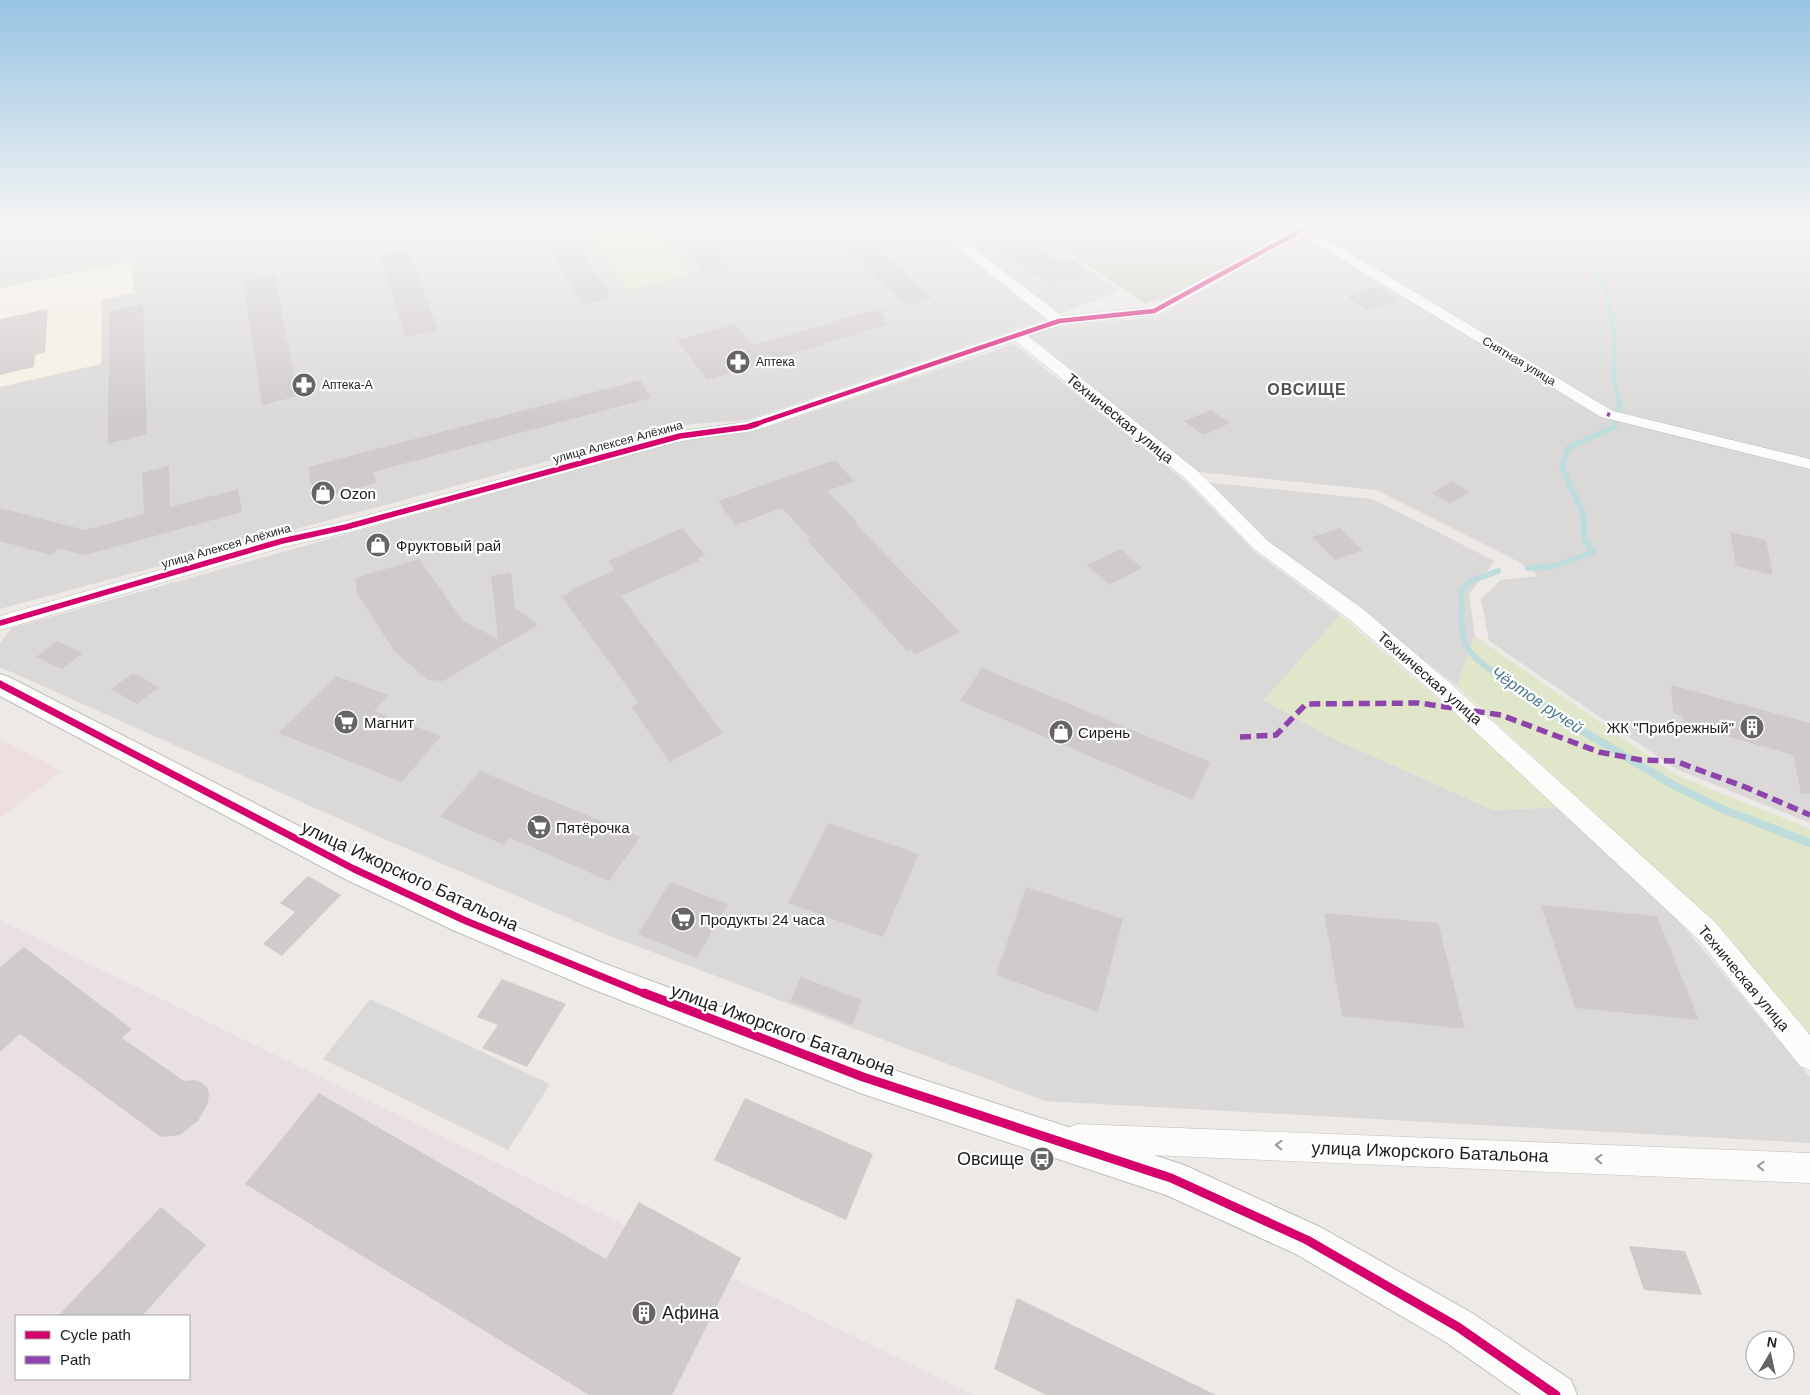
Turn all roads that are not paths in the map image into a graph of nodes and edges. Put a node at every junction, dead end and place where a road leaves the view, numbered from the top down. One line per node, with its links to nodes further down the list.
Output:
1 (1019, 290): 4 (street)
2 (1192, 290): 4 (street, улица Алексея Алёхина)
3 (1408, 290): 6 (street, Снятная улица)
4 (1059, 321): 5 (street, улица Алексея Алёхина)
5 (1016, 335): 7 (street, улица Алексея Алёхина); 9 (street, Техническая улица)
6 (1810, 464)
7 (0, 623)
8 (0, 684): 10 (street, улица Ижорского Батальона)
9 (1810, 1056)
10 (1050, 1137): 11 (street, улица Ижорского Батальона, one-way to 10); 12 (street, улица Ижорского Батальона)
11 (1810, 1168)
12 (1556, 1395)

